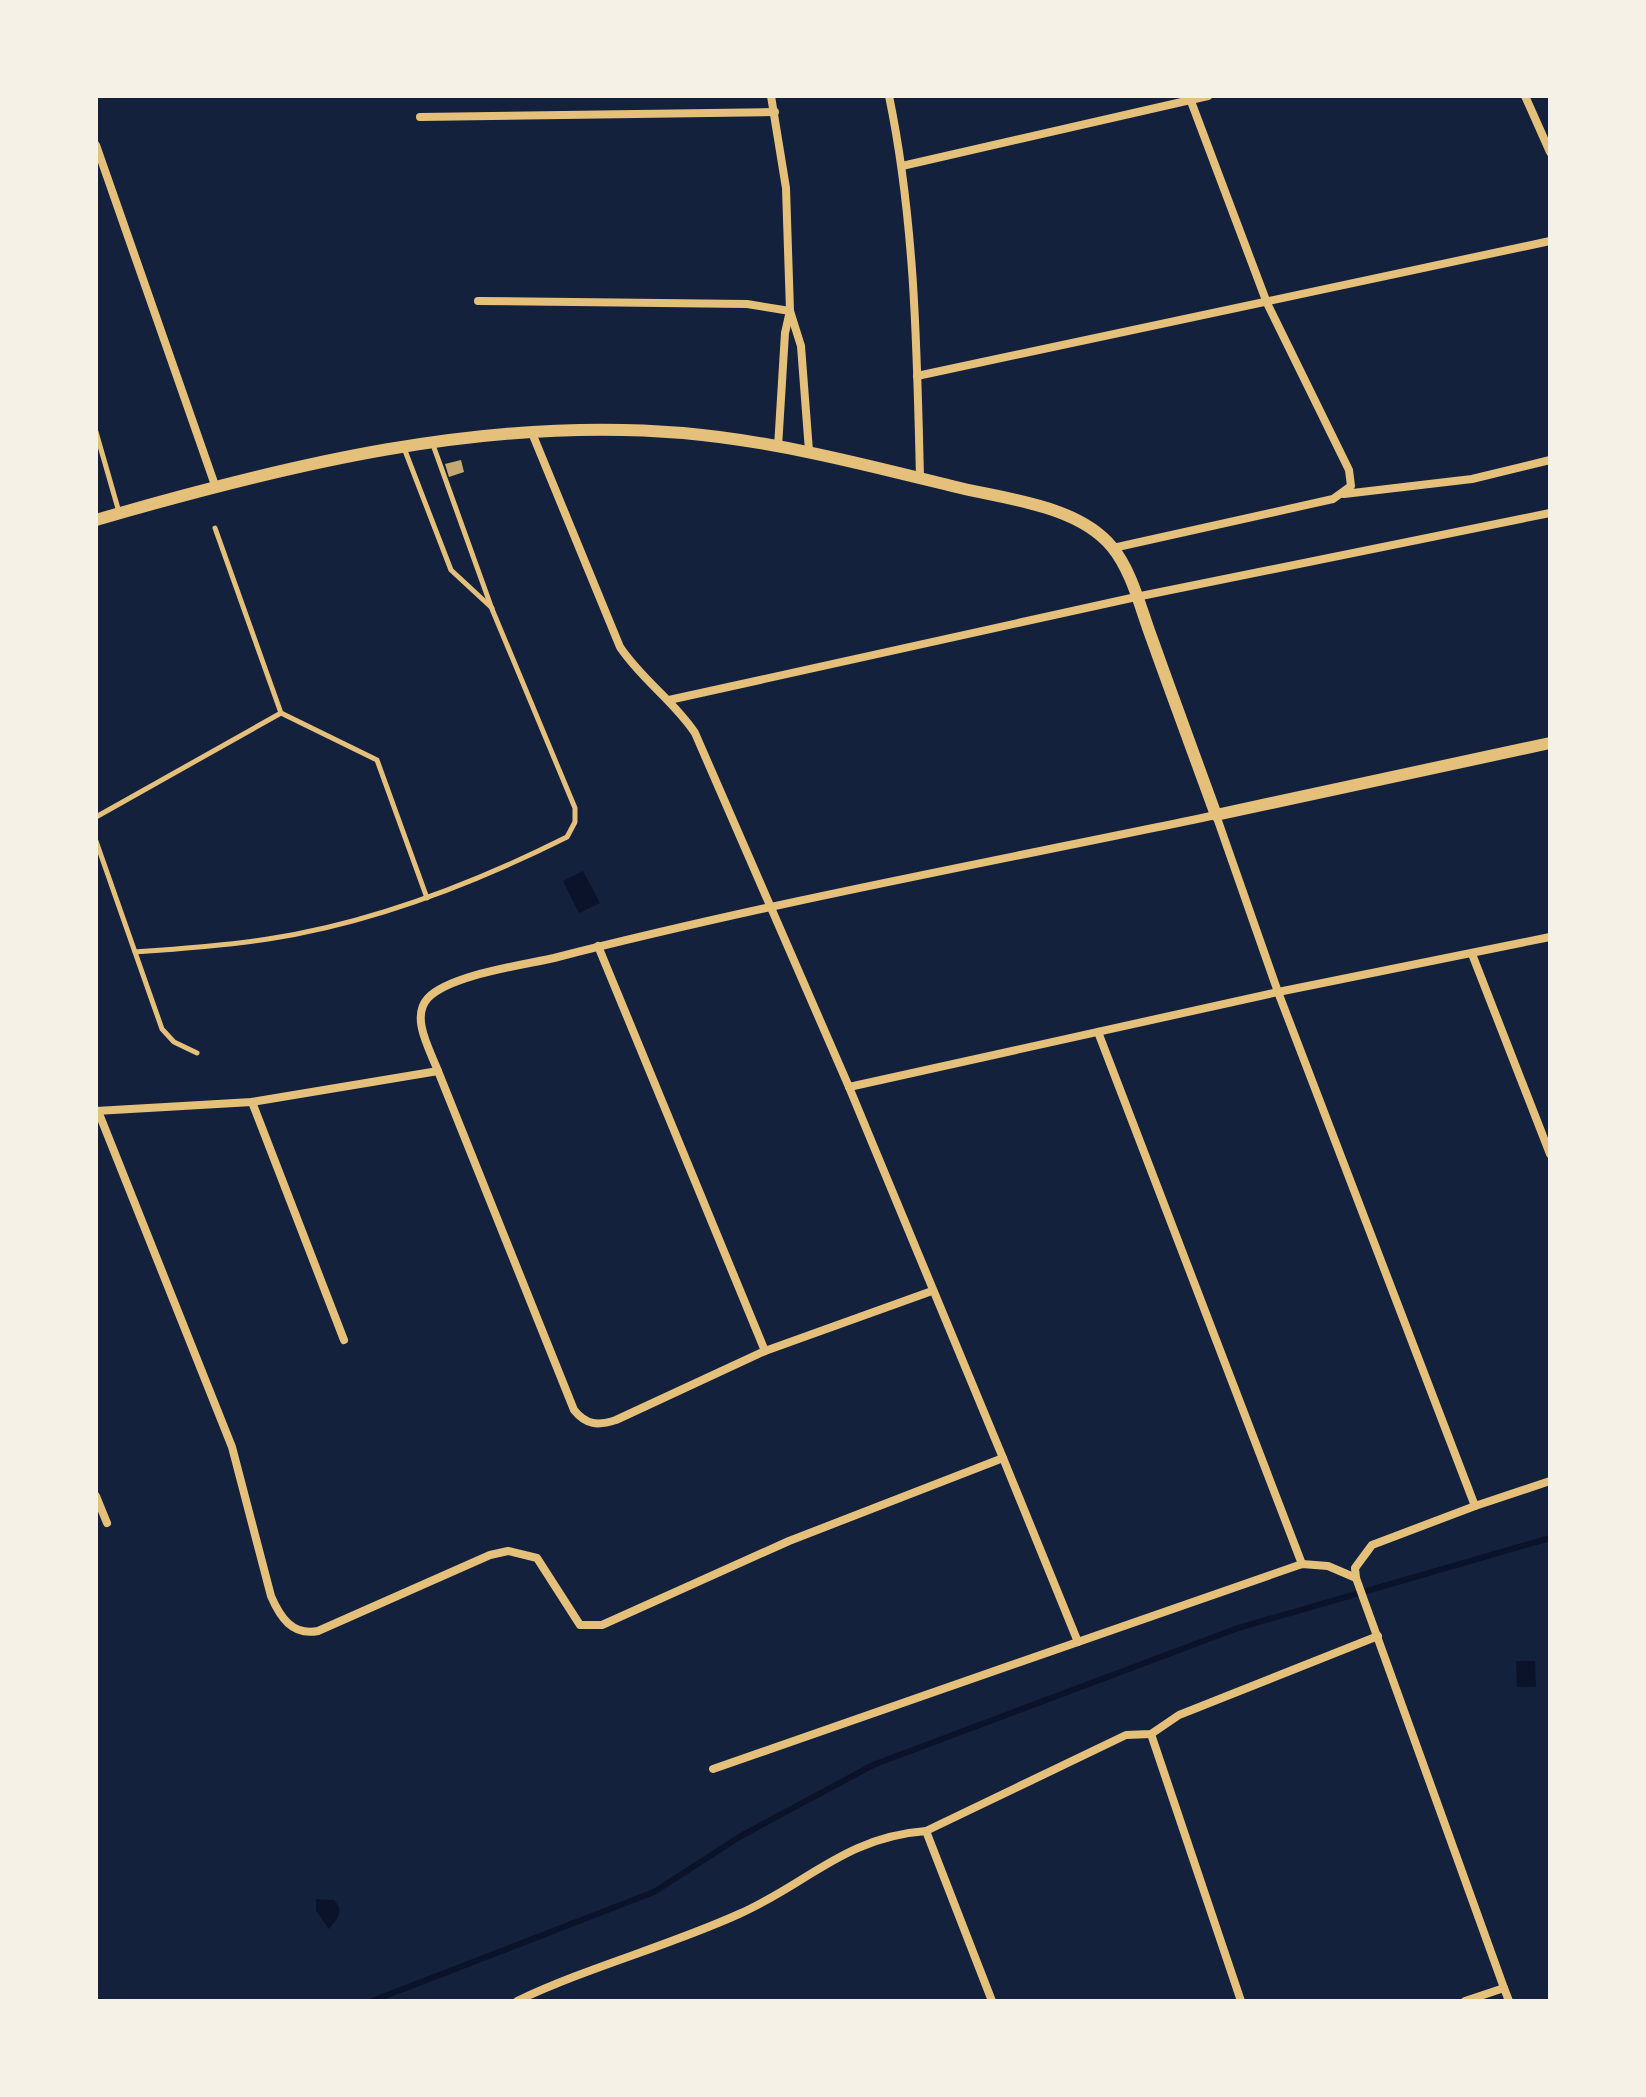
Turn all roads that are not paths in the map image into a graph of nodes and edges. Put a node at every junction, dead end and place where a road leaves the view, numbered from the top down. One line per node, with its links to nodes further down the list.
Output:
1 (771, 96): 6 (street)
2 (889, 96): 10 (street)
3 (1208, 96): 5 (street)
4 (1525, 96): 9 (street)
5 (1190, 98): 10 (street); 13 (street)
6 (775, 112): 7 (street); 14 (street)
7 (420, 117)
8 (96, 145): 24 (street)
9 (1550, 152)
10 (902, 166): 15 (street)
11 (1550, 241): 13 (street)
12 (478, 301): 14 (street)
13 (1267, 303): 15 (street); 25 (street)
14 (790, 311): 20 (street); 21 (street)
15 (917, 376): 23 (street)
16 (96, 432): 26 (lane)
17 (532, 433): 18 (street); 20 (street); 33 (street)
18 (431, 441): 19 (street); 32 (lane)
19 (403, 446): 24 (street); 32 (lane)
20 (778, 447): 21 (street)
21 (809, 451): 23 (street)
22 (1550, 460): 25 (street)
23 (920, 478): 30 (street)
24 (216, 488): 26 (street)
25 (1344, 494): 30 (street)
26 (119, 513): 28 (street)
27 (1550, 513): 31 (street)
28 (96, 520)
29 (215, 528): 34 (lane)
30 (1113, 548): 31 (street)
31 (1136, 597): 33 (street); 36 (street)
32 (492, 609): 39 (lane)
33 (669, 700): 40 (street)
34 (281, 713): 37 (lane); 39 (lane)
35 (1550, 743): 36 (street)
36 (1216, 815): 40 (street); 45 (street)
37 (96, 817)
38 (96, 841): 43 (lane)
39 (428, 898): 43 (lane)
40 (770, 909): 42 (street); 49 (street)
41 (1550, 937): 44 (street)
42 (598, 946): 48 (street); 55 (street)
43 (135, 952): 47 (lane)
44 (1472, 954): 45 (street); 52 (street)
45 (1278, 992): 46 (street); 59 (street)
46 (1098, 1032): 49 (street); 61 (street)
47 (197, 1053)
48 (438, 1071): 50 (street); 55 (street)
49 (849, 1087): 53 (street)
50 (252, 1102): 51 (street); 54 (street)
51 (97, 1111): 56 (street)
52 (1550, 1154)
53 (932, 1291): 55 (street); 56 (street)
54 (344, 1340)
55 (765, 1351)
56 (1003, 1458): 64 (street)
57 (1550, 1481): 59 (street)
58 (96, 1496): 60 (street)
59 (1475, 1506): 62 (street)
60 (107, 1523)
61 (1302, 1564): 62 (street); 64 (street)
62 (1356, 1578): 63 (street)
63 (1378, 1636): 65 (street); 68 (street)
64 (1078, 1642): 66 (street)
65 (1151, 1734): 67 (street); 71 (street)
66 (713, 1769)
67 (926, 1831): 69 (street); 70 (street)
68 (1504, 1988): 72 (street); 73 (street)
69 (517, 2001)
70 (992, 2001)
71 (1241, 2001)
72 (1465, 2001)
73 (1509, 2001)

